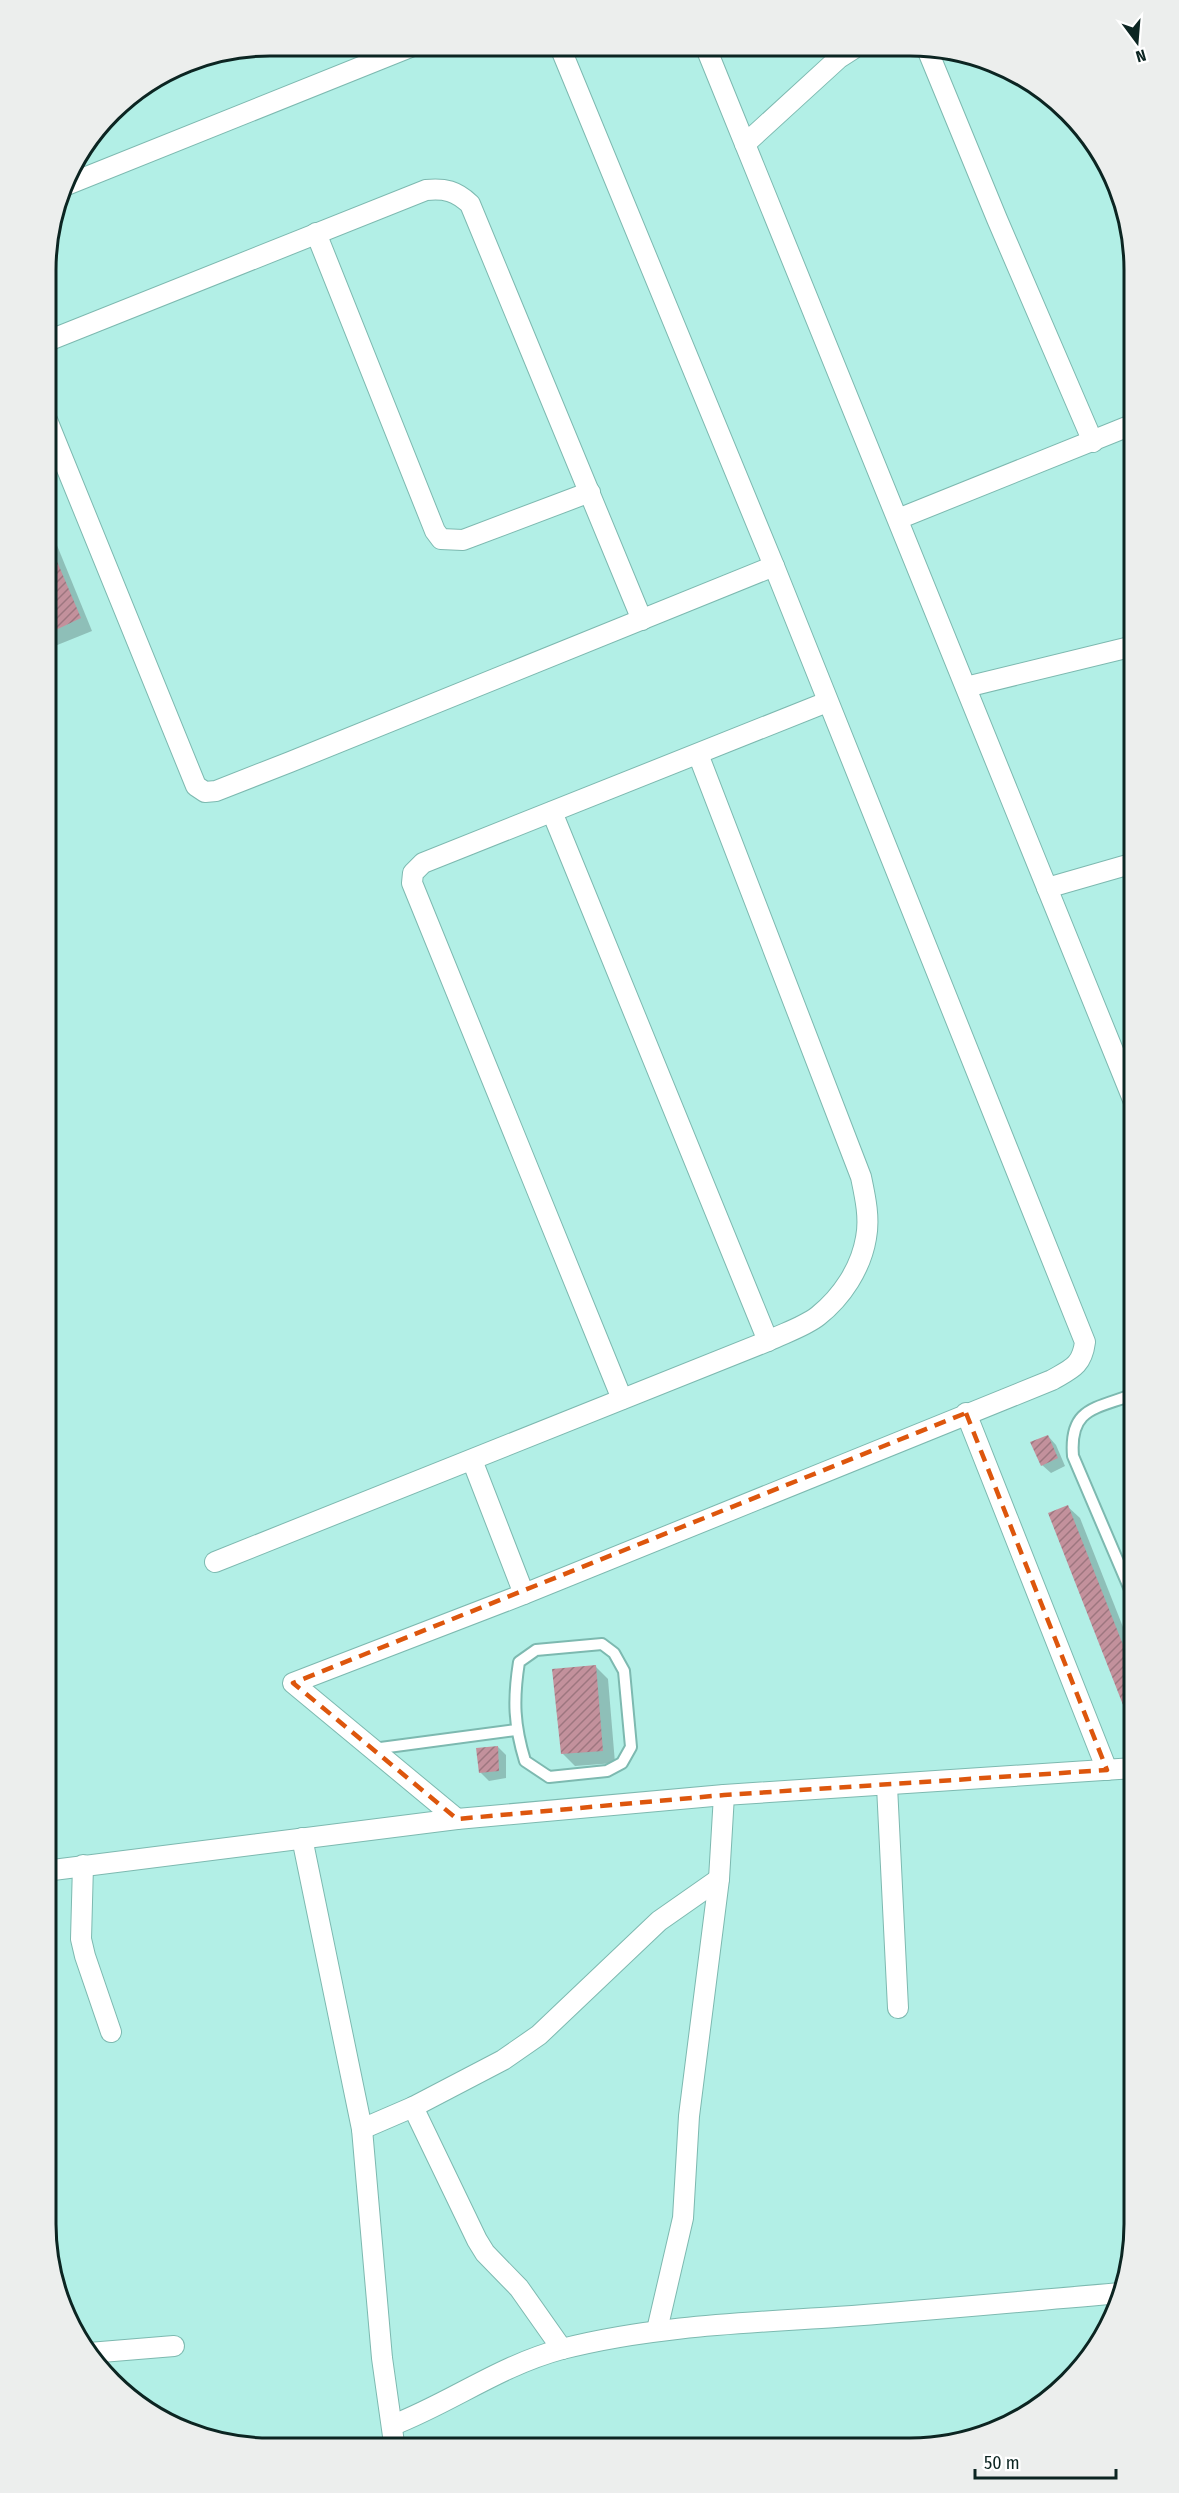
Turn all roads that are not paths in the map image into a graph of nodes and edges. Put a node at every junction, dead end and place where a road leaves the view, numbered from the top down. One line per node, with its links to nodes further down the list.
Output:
1 (388, 56): 7 (street)
2 (564, 56): 15 (street)
3 (709, 56): 6 (street)
4 (842, 56): 6 (street)
5 (930, 56): 12 (street)
6 (745, 144): 14 (street)
7 (75, 182)
8 (316, 233): 9 (street); 13 (street); 13 (street)
9 (56, 338)
10 (1124, 428): 12 (street)
11 (56, 442): 16 (street)
12 (1094, 442): 14 (street)
13 (591, 492): 16 (street)
14 (898, 519): 18 (street)
15 (774, 566): 16 (street); 19 (street)
16 (642, 620)
17 (1124, 648): 18 (street)
18 (966, 687): 23 (street)
19 (827, 702): 20 (street); 28 (street)
20 (698, 754): 21 (street); 25 (street)
21 (552, 812): 25 (street); 27 (street)
22 (1124, 866): 23 (street)
23 (1047, 888): 24 (street)
24 (1124, 1055)
25 (768, 1341): 27 (street)
26 (1124, 1398): 31 (lane)
27 (622, 1399): 29 (street)
28 (966, 1413): 32 (street); 36 (street)
29 (471, 1460): 30 (street); 32 (street)
30 (214, 1562)
31 (1124, 1576)
32 (524, 1594): 34 (street)
33 (516, 1730): 33 (lane); 34 (lane)
34 (373, 1749): 39 (street)
35 (1124, 1769): 36 (street)
36 (1107, 1770): 37 (street)
37 (887, 1786): 38 (street); 44 (street)
38 (724, 1795): 39 (street); 43 (street)
39 (457, 1819): 40 (street)
40 (302, 1838): 41 (street); 47 (street)
41 (83, 1865): 42 (street); 45 (street)
42 (56, 1869)
43 (719, 1879): 46 (street); 49 (street)
44 (898, 2008)
45 (111, 2032)
46 (413, 2107): 47 (street); 51 (street)
47 (362, 2129): 53 (street)
48 (1112, 2294): 49 (street)
49 (657, 2330): 51 (street)
50 (174, 2346): 52 (street)
51 (562, 2349): 53 (street)
52 (99, 2353)
53 (393, 2434)

